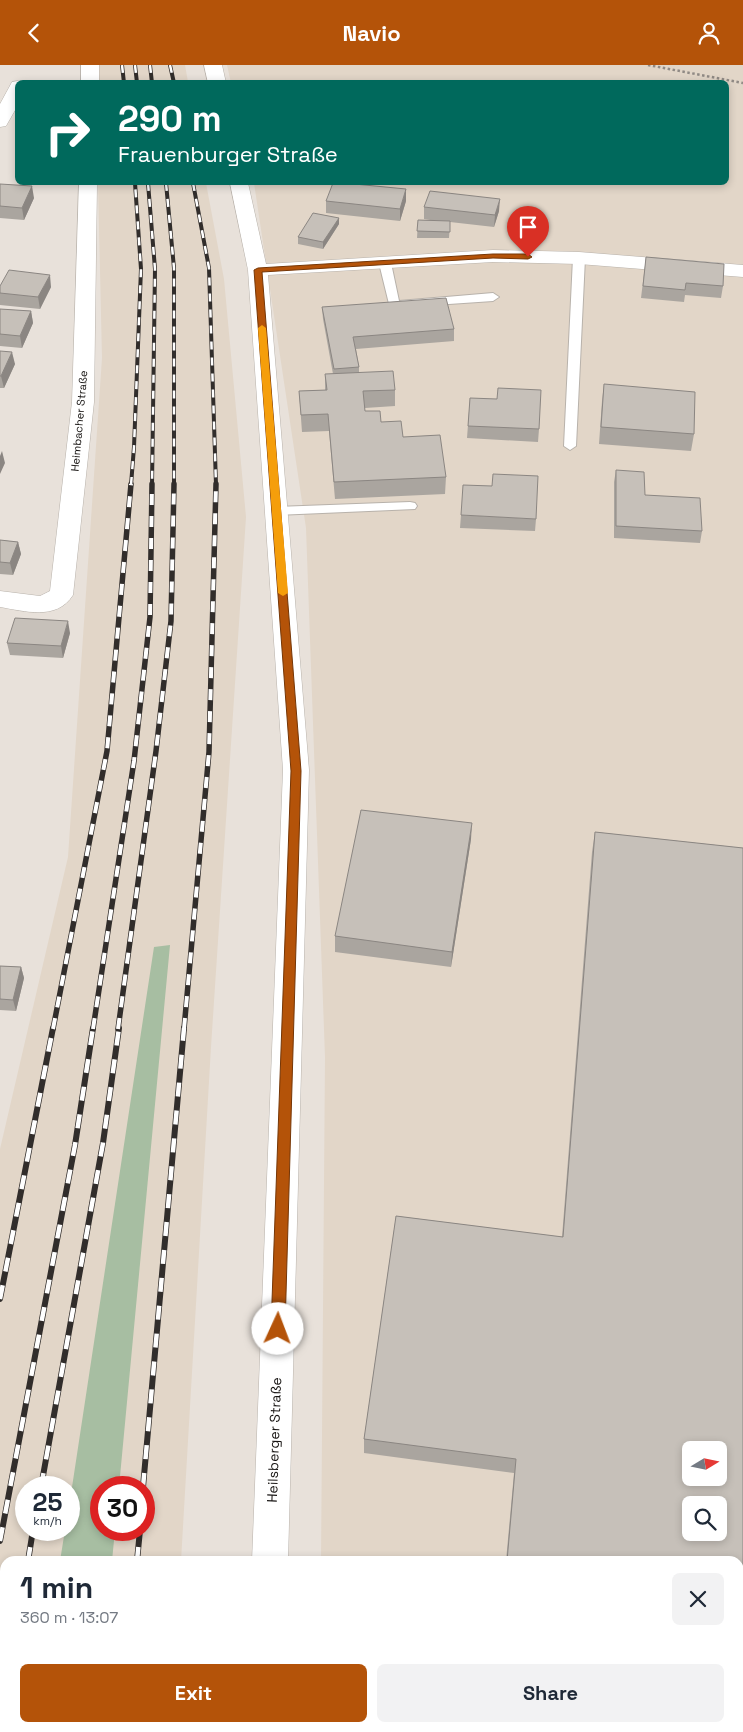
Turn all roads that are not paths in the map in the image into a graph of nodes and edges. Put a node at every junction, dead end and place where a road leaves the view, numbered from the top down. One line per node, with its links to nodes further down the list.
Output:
1 (90, 65): 3 (street)
2 (213, 65): 4 (street)
3 (90, 80)
4 (216, 80)
5 (15, 90): 6 (street)
6 (0, 122)
7 (88, 185): 17 (street, Heimbacher Straße)
8 (239, 185): 11 (street, Heilsberger Straße)
9 (579, 258): 10 (street); 12 (street); 14 (lane)
10 (385, 263): 11 (street); 13 (lane)
11 (258, 270): 16 (street, Heilsberger Straße)
12 (743, 271)
13 (493, 297)
14 (570, 446)
15 (410, 506): 16 (lane)
16 (276, 511): 18 (street, Heilsberger Straße)
17 (0, 599)
18 (270, 1556)

